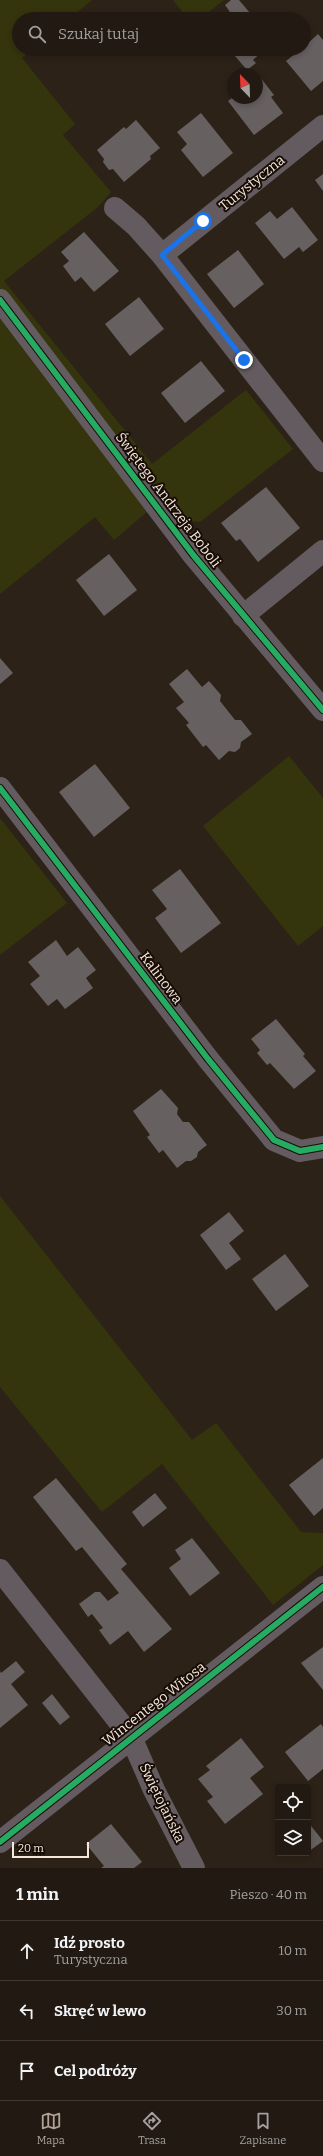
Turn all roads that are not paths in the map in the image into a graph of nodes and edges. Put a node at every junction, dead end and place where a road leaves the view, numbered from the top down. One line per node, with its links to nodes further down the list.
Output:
1 (323, 126): 3 (street, Turystyczna)
2 (115, 208): 3 (street)
3 (162, 255): 5 (street)
4 (0, 300): 7 (street, Świętego Andrzeja Boboli)
5 (323, 461)
6 (323, 551): 7 (street)
7 (243, 616): 8 (street, Świętego Andrzeja Boboli)
8 (323, 710)
9 (0, 788): 10 (street, Kalinowa)
10 (323, 1147)
11 (0, 1570): 13 (street, Świętojańska)
12 (323, 1586): 13 (street, Wincentego Witosa)
13 (131, 1737): 14 (street, Wincentego Witosa); 15 (street, Świętojańska)
14 (0, 1842)
15 (194, 1868)

